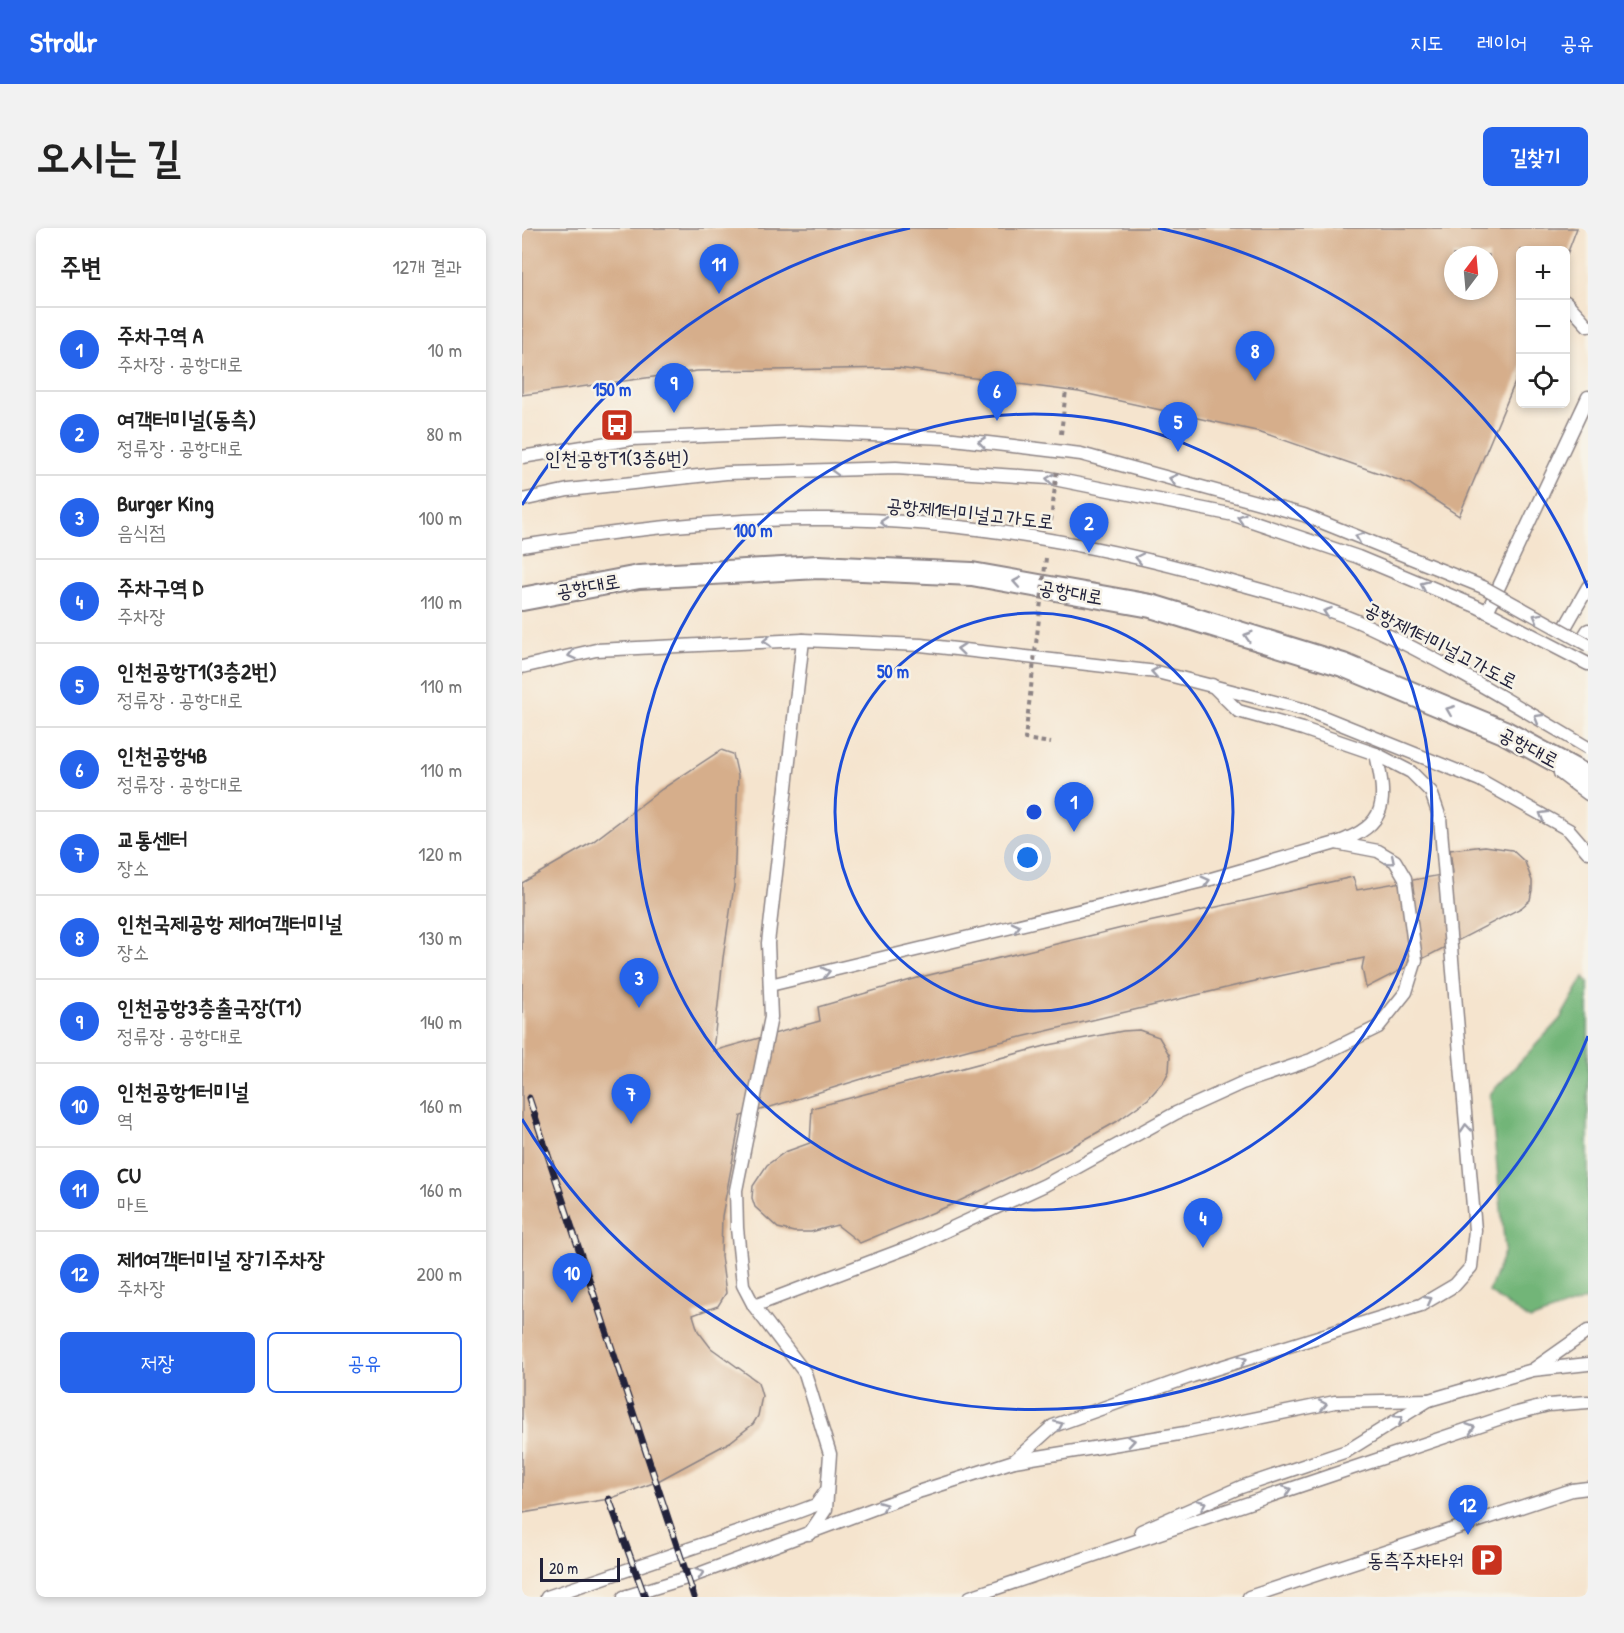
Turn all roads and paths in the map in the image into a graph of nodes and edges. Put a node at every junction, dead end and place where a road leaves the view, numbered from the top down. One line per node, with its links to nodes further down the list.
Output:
1 (1570, 306): 2 (lane)
2 (1588, 326)
3 (1066, 390): 5 (path, bridge)
4 (1588, 397): 14 (lane)
5 (1061, 437)
6 (522, 458): 16 (lane, one-way to 6, bridge)
7 (1058, 460): 9 (path, bridge)
8 (522, 500): 14 (lane, one-way to 8)
9 (1050, 530)
10 (522, 546): 24 (lane, 공항제1터미널고가도로, one-way to 10, bridge)
11 (1047, 553): 23 (path, bridge)
12 (1588, 587): 16 (lane)
13 (522, 598): 22 (street, 공항대로, one-way to 13)
14 (1487, 612): 19 (lane)
15 (1588, 630): 18 (lane)
16 (1563, 631): 18 (lane, bridge)
17 (803, 640): 20 (lane, one-way to 20); 21 (lane, one-way to 17); 30 (lane)
18 (1585, 643)
19 (1588, 664)
20 (522, 667)
21 (1212, 685): 25 (lane); 29 (lane, one-way to 21)
22 (1504, 732): 26 (street, 공항대로); 27 (lane)
23 (1051, 743)
24 (1588, 748)
25 (1376, 754): 28 (lane); 37 (lane, one-way to 25)
26 (1588, 778)
27 (1588, 794)
28 (1336, 843): 30 (lane, one-way to 28); 31 (lane, one-way to 31)
29 (1588, 852)
30 (770, 985): 31 (lane)
31 (754, 1306): 39 (lane)
32 (1588, 1331): 34 (lane)
33 (1588, 1364): 34 (lane)
34 (1533, 1370): 35 (lane)
35 (1429, 1401): 37 (lane, one-way to 35); 41 (lane, one-way to 35)
36 (1588, 1402): 41 (lane, one-way to 36)
37 (1014, 1461): 40 (lane, one-way to 37)
38 (1588, 1488): 45 (lane)
39 (826, 1490): 40 (lane); 42 (lane)
40 (809, 1534): 43 (lane, one-way to 40)
41 (1072, 1562): 44 (lane)
42 (547, 1597)
43 (624, 1597)
44 (970, 1597)
45 (1249, 1597)

